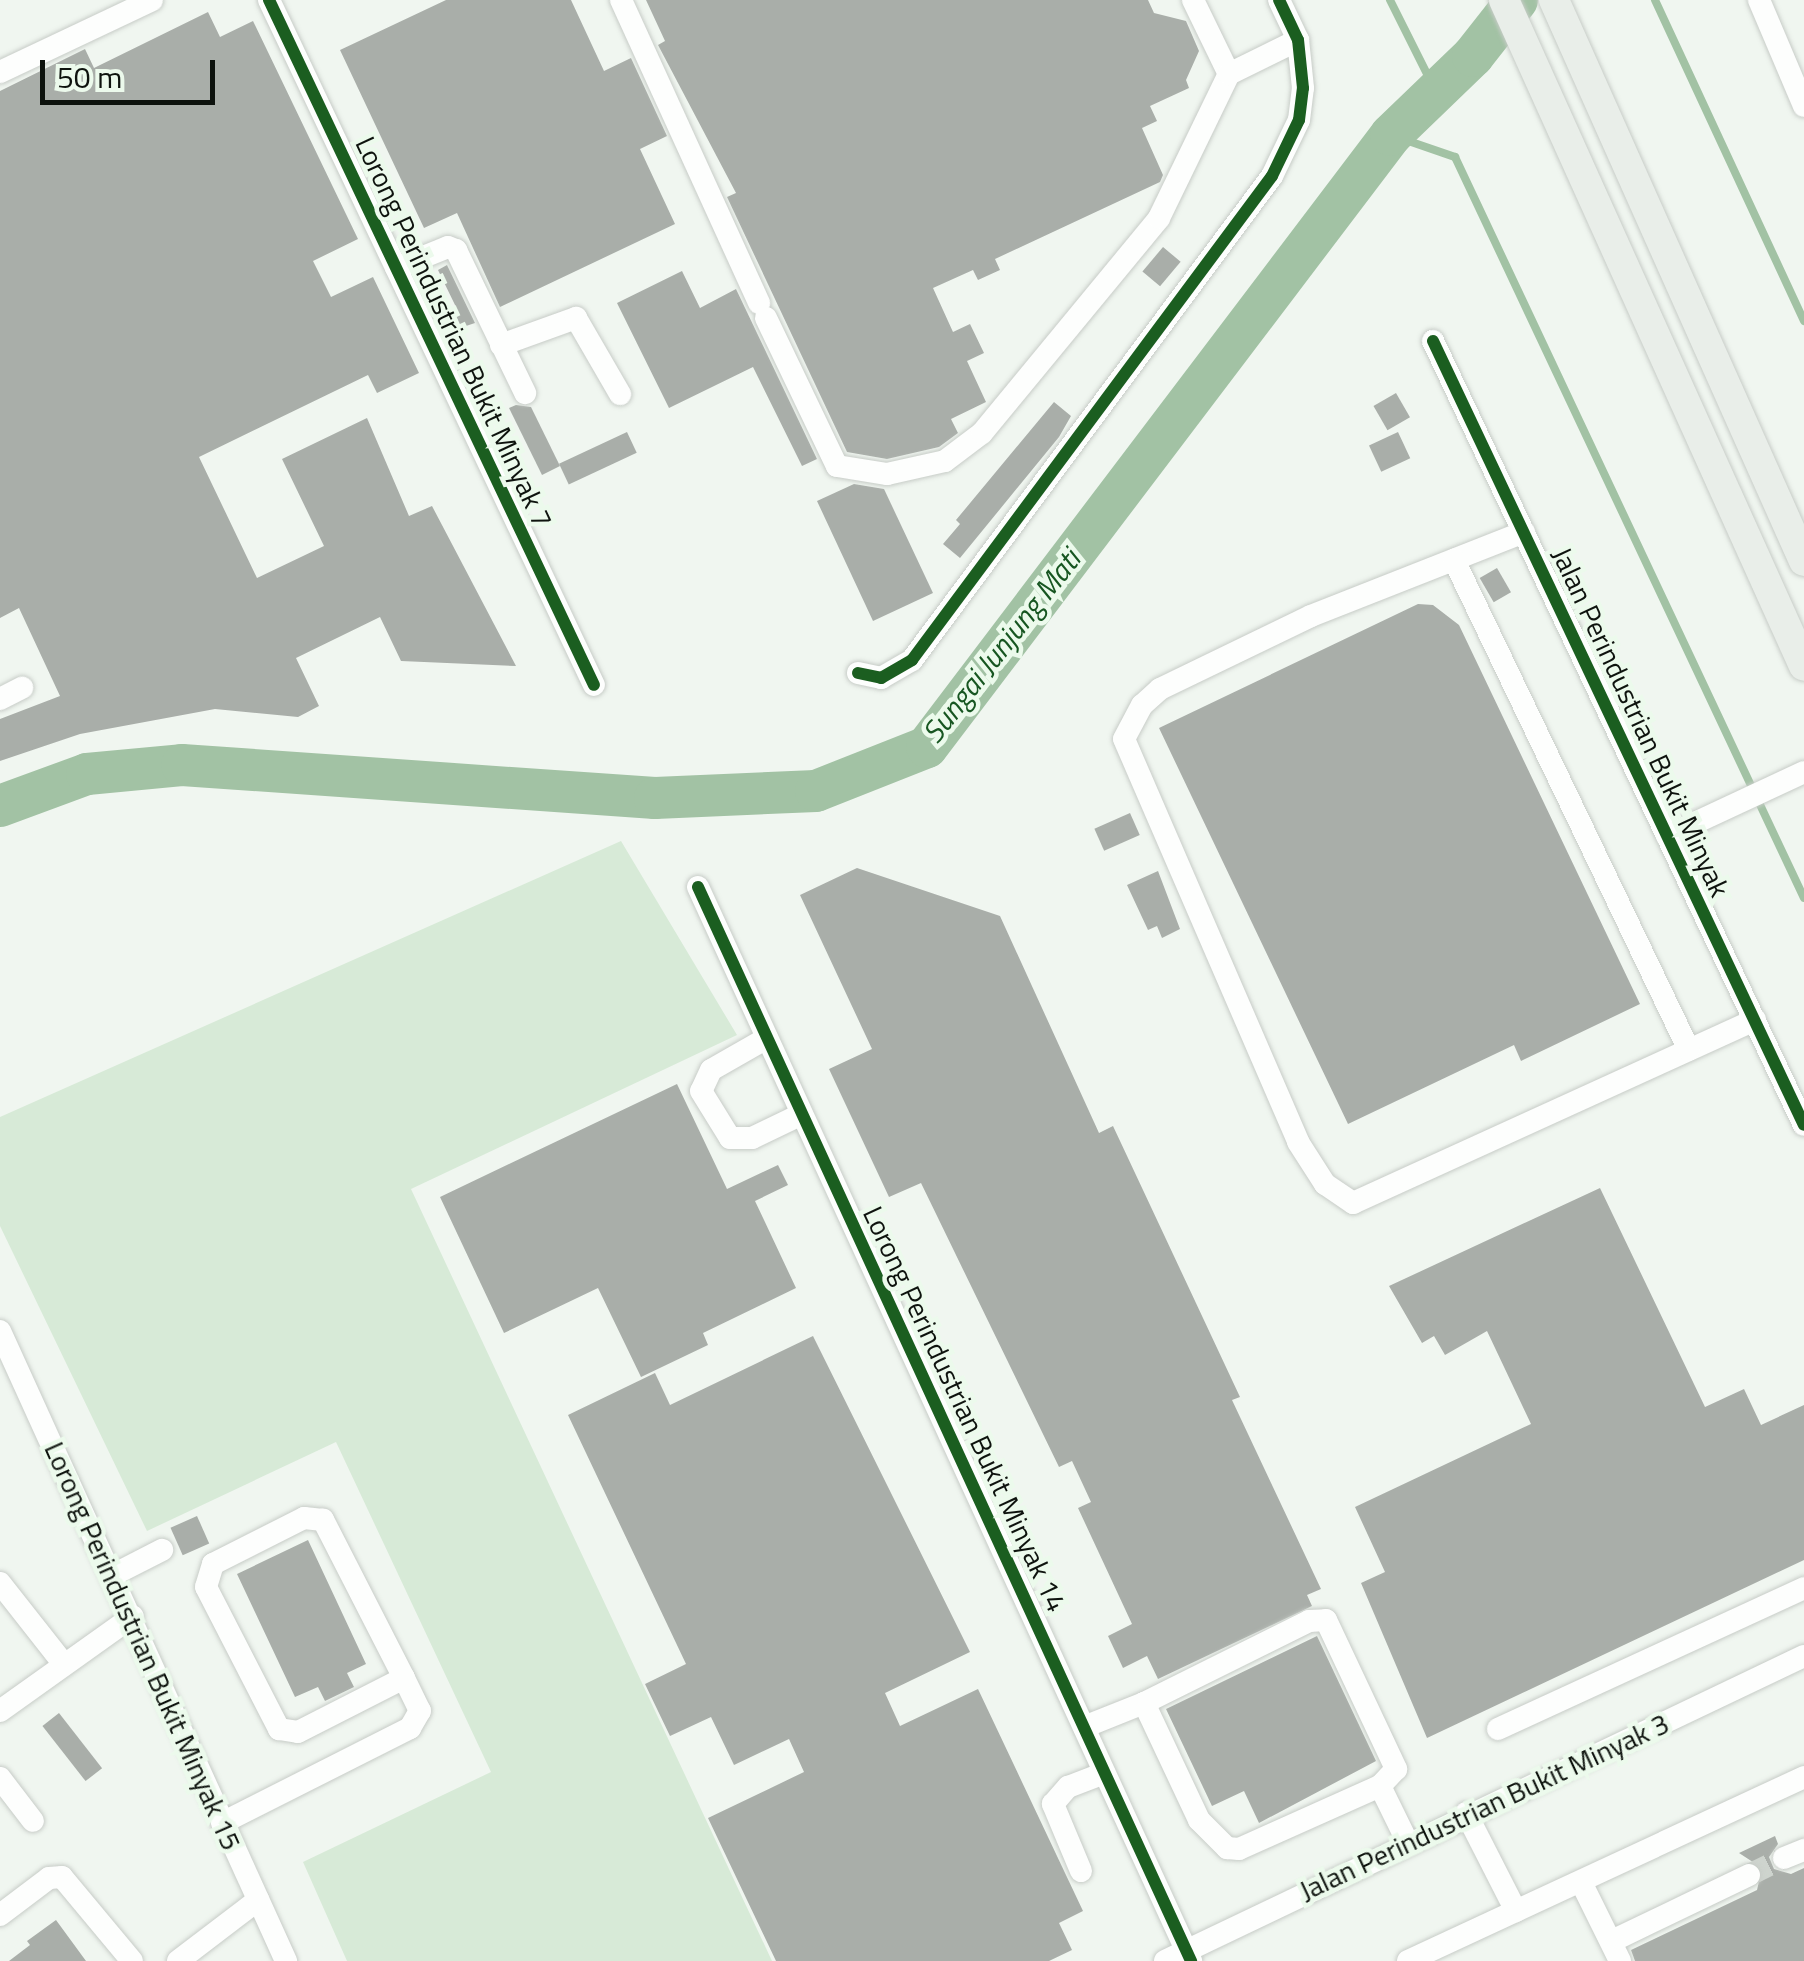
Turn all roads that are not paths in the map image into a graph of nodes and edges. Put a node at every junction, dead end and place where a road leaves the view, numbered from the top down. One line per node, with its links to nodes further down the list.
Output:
1 (152, 0): 10 (street)
2 (270, 0): 13 (street, Lorong Perindustrian Bukit Minyak 7)
3 (621, 0): 11 (street)
4 (1193, 0): 11 (street)
5 (1280, 0): 9 (street)
6 (1504, 0): 21 (main road)
7 (1554, 0): 20 (main road)
8 (1759, 0): 12 (street)
9 (1298, 40): 11 (street); 22 (street)
10 (0, 72)
11 (1229, 74)
12 (1804, 106)
13 (396, 268): 15 (street); 23 (street, Lorong Perindustrian Bukit Minyak 7)
14 (1434, 341): 18 (street, Jalan Perindustrian Bukit Minyak)
15 (501, 344): 16 (street); 17 (street)
16 (525, 392)
17 (620, 394)
18 (1524, 532): 19 (street); 27 (street, Jalan Perindustrian Bukit Minyak)
19 (1454, 560): 31 (street); 31 (street)
20 (1804, 561)
21 (1804, 666)
22 (858, 673)
23 (594, 685)
24 (22, 688): 25 (street)
25 (0, 699)
26 (1804, 772): 27 (street)
27 (1668, 836): 29 (street, Jalan Perindustrian Bukit Minyak)
28 (698, 887): 30 (street, Lorong Perindustrian Bukit Minyak 14)
29 (1755, 1020): 31 (street); 33 (street, Jalan Perindustrian Bukit Minyak)
30 (767, 1038): 32 (street, Lorong Perindustrian Bukit Minyak 14); 32 (street)
31 (1689, 1050)
32 (802, 1114): 45 (street, Lorong Perindustrian Bukit Minyak 14)
33 (1804, 1125)
34 (0, 1330): 36 (street, Lorong Perindustrian Bukit Minyak 15)
35 (162, 1550): 36 (street)
36 (115, 1574): 39 (street, Lorong Perindustrian Bukit Minyak 15)
37 (0, 1583): 41 (street)
38 (1804, 1588): 46 (street)
39 (133, 1616): 41 (street); 53 (street, Lorong Perindustrian Bukit Minyak 15)
40 (1804, 1656): 51 (street, Jalan Perindustrian Bukit Minyak 3)
41 (64, 1663): 44 (street)
42 (404, 1678): 42 (street); 53 (street)
43 (1144, 1703): 45 (street); 50 (street); 50 (street)
44 (0, 1711)
45 (1084, 1727): 47 (street, Lorong Perindustrian Bukit Minyak 14)
46 (1498, 1729)
47 (1104, 1773): 55 (street); 63 (street, Lorong Perindustrian Bukit Minyak 14)
48 (0, 1778): 52 (street)
49 (1804, 1778): 57 (street)
50 (1380, 1786): 54 (street)
51 (1466, 1812): 54 (street, Jalan Perindustrian Bukit Minyak 3); 59 (street)
52 (33, 1821)
53 (222, 1823): 58 (street, Lorong Perindustrian Bukit Minyak 15)
54 (1408, 1841): 63 (street, Jalan Perindustrian Bukit Minyak 3)
55 (1080, 1871)
56 (1749, 1875): 61 (street)
57 (1581, 1882): 59 (street); 61 (street)
58 (258, 1900): 62 (street, Lorong Perindustrian Bukit Minyak 15); 65 (street)
59 (1516, 1911): 66 (street)
60 (0, 1915): 64 (street)
61 (1616, 1951)
62 (278, 1958)
63 (1181, 1958)
64 (132, 1961)
65 (178, 1961)
66 (1408, 1961)

